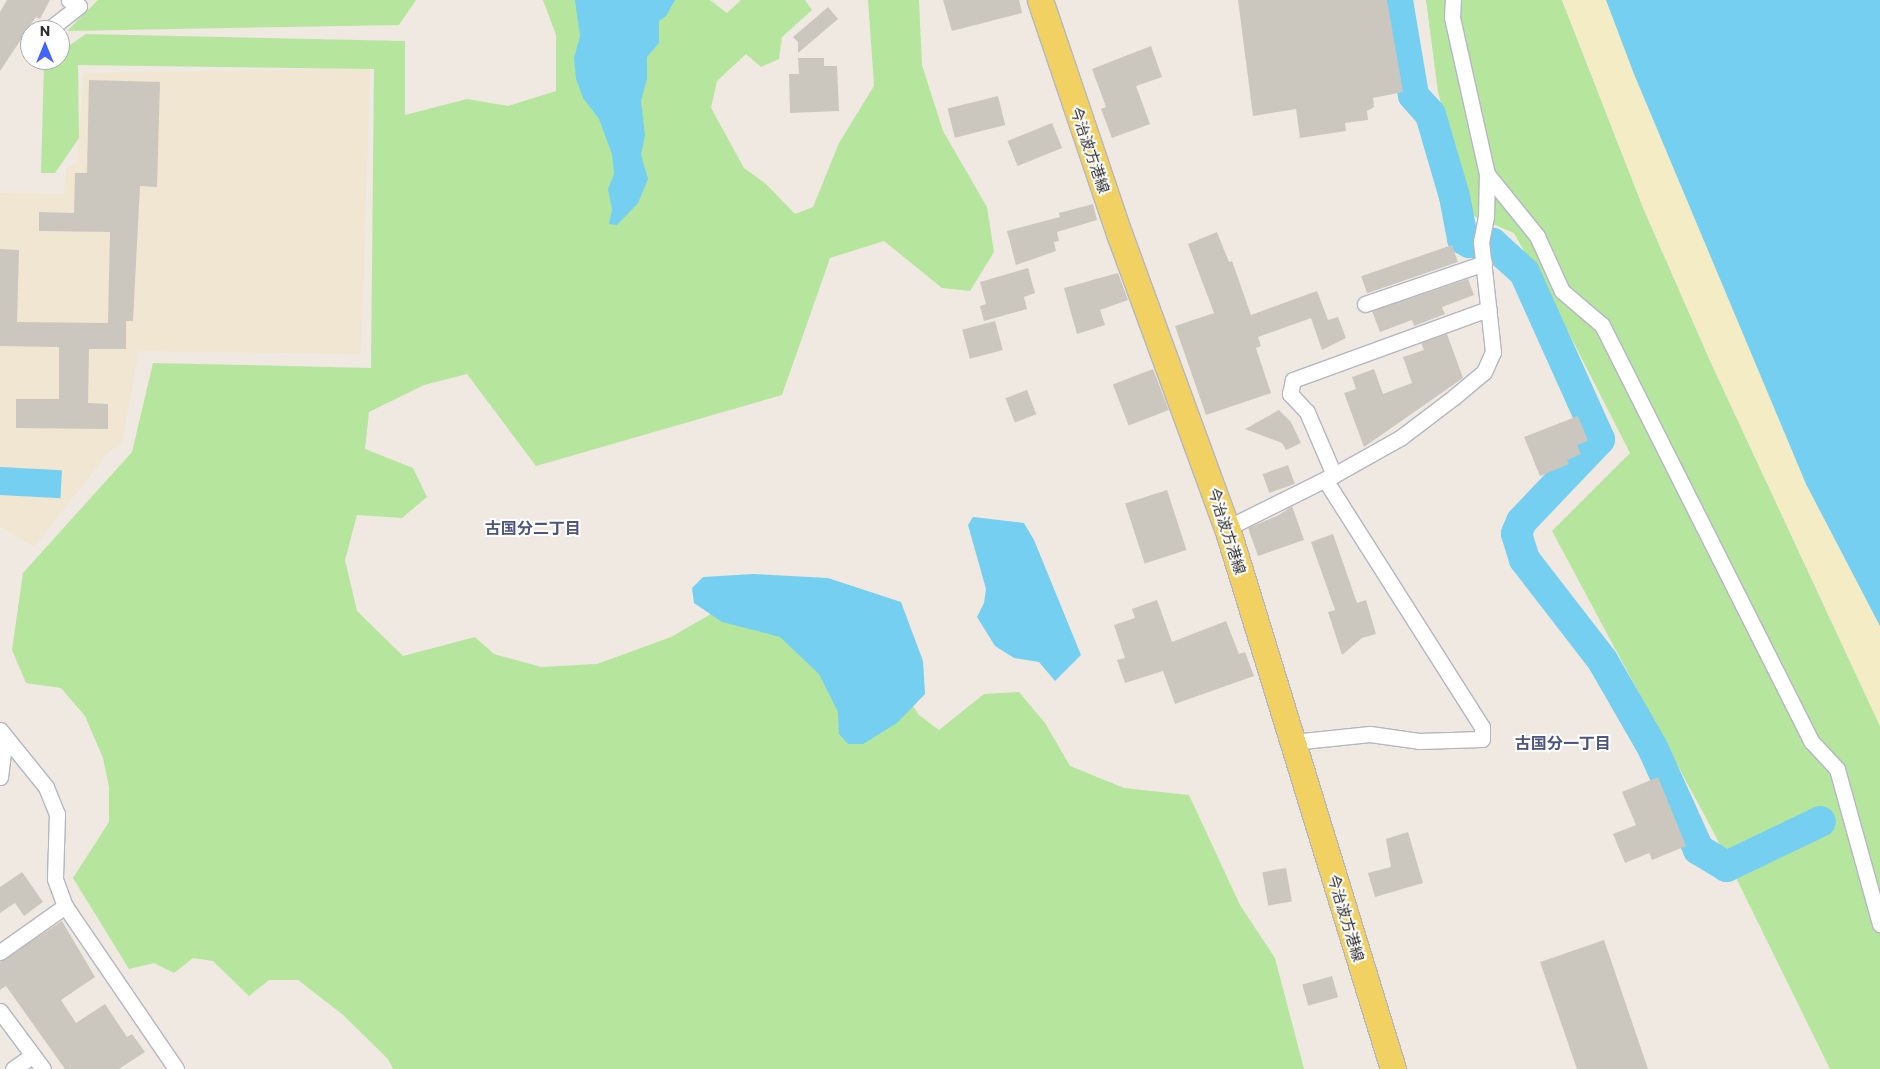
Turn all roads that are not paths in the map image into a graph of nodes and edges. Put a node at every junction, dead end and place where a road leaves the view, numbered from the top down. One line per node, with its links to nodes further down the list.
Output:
1 (68, 0): 4 (street)
2 (1040, 0): 10 (main road, 今治波方港線)
3 (1453, 0): 5 (street)
4 (61, 20)
5 (1487, 174): 6 (street); 15 (street)
6 (1484, 263): 7 (street); 8 (street)
7 (1365, 304)
8 (1488, 309): 9 (street); 9 (street)
9 (1329, 478): 10 (street); 12 (street)
10 (1227, 528): 12 (main road, 今治波方港線)
11 (3, 734): 13 (street); 14 (street)
12 (1293, 742): 22 (main road, 今治波方港線)
13 (0, 777)
14 (65, 906): 16 (street); 21 (street)
15 (1880, 924)
16 (0, 952)
17 (0, 1011): 18 (street)
18 (33, 1055): 19 (street); 20 (street)
19 (13, 1069)
20 (43, 1069)
21 (176, 1069)
22 (1393, 1069)

